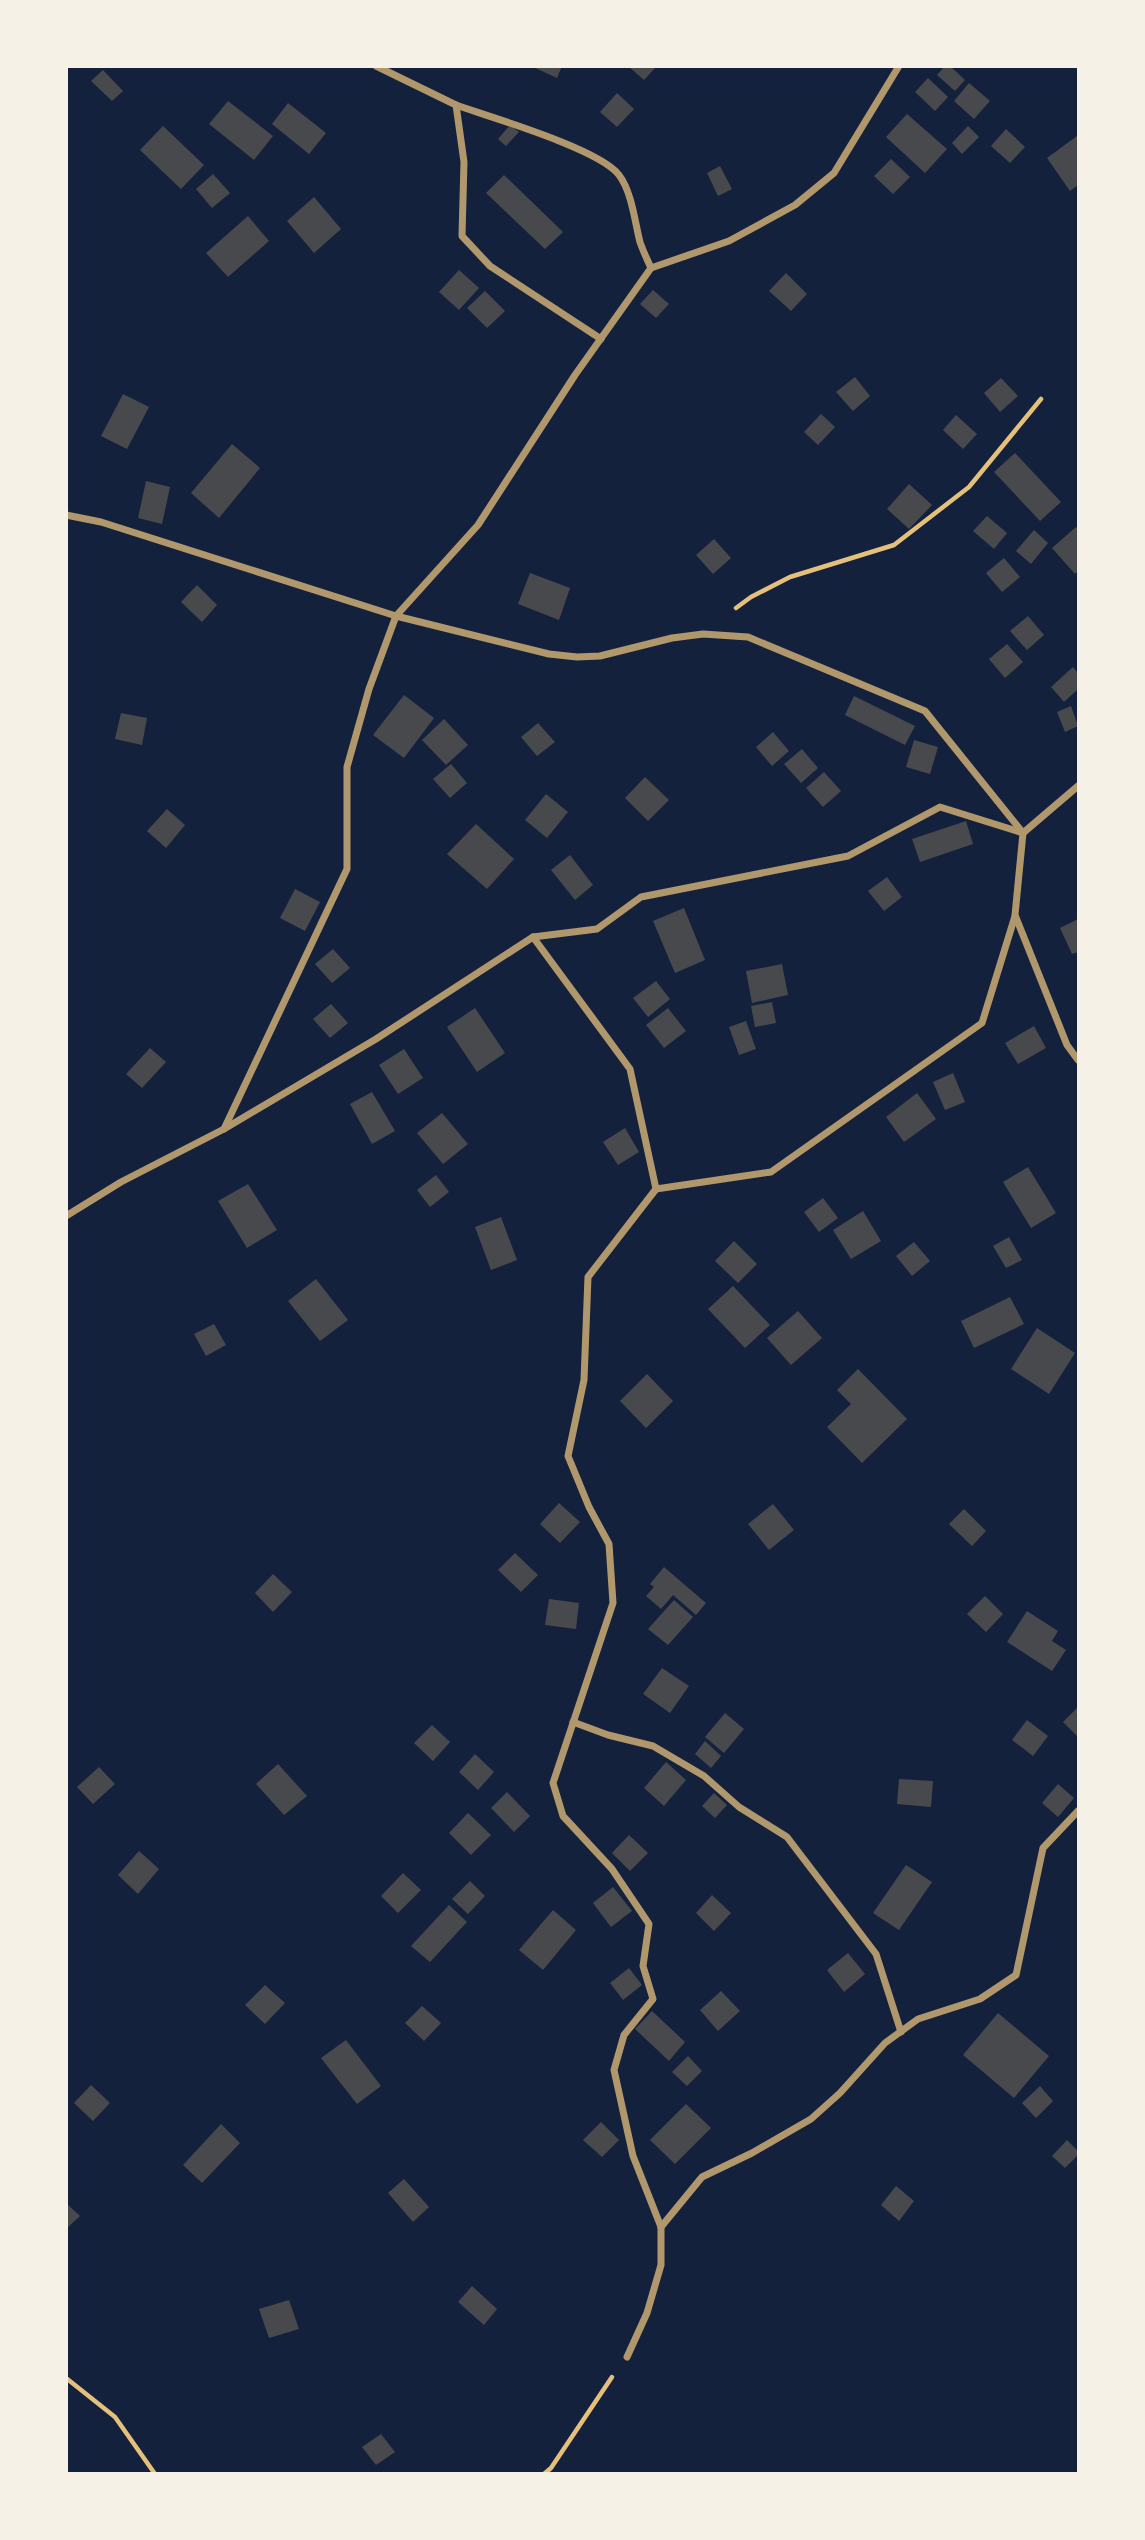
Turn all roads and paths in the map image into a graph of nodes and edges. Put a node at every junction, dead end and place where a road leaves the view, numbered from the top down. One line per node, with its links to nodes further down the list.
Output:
1 (376, 66): 3 (street)
2 (899, 66): 4 (street)
3 (456, 105): 4 (street); 5 (street)
4 (651, 268): 5 (street)
5 (601, 339): 8 (street)
6 (1041, 399): 9 (path)
7 (66, 515): 8 (street)
8 (396, 616): 9 (street); 15 (street)
9 (703, 634): 11 (street)
10 (1079, 786): 11 (street)
11 (1023, 833): 12 (street); 13 (street)
12 (1015, 915): 14 (street); 16 (street)
13 (533, 937): 15 (street); 16 (street)
14 (1079, 1060)
15 (224, 1129): 17 (street)
16 (656, 1189): 18 (street)
17 (66, 1216)
18 (573, 1722): 20 (street); 21 (street)
19 (1079, 1811): 20 (street)
20 (901, 2032): 21 (street)
21 (661, 2227): 22 (street)
22 (627, 2357): 25 (path)
23 (66, 2378): 24 (path)
24 (155, 2473)
25 (544, 2473)

